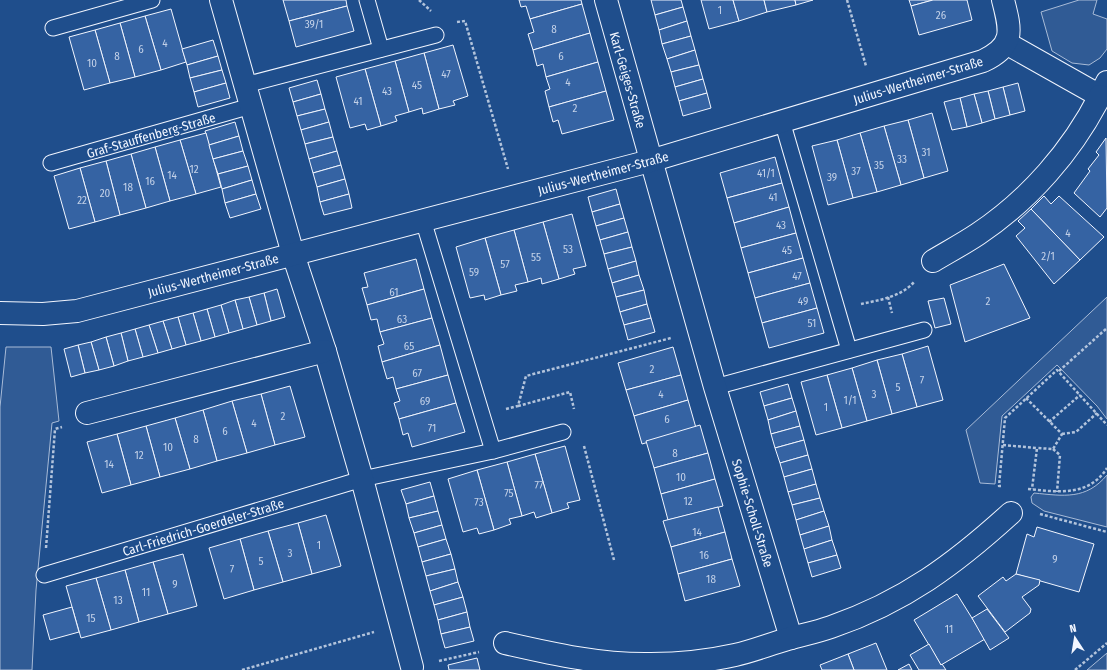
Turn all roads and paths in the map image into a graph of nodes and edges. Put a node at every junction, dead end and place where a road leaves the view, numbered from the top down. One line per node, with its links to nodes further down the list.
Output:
1 (152, 0): 10 (lane)
2 (221, 0): 14 (street)
3 (367, 0): 13 (lane)
4 (419, 0): 8 (path)
5 (606, 0): 19 (street, Karl-Geiges-Straße)
6 (847, 0): 16 (path)
7 (1002, 0): 12 (street)
8 (435, 14)
9 (452, 23): 21 (path)
10 (53, 28)
11 (436, 35): 13 (lane)
12 (1006, 43): 15 (street); 16 (street, Julius-Wertheimer-Straße)
13 (380, 49): 14 (lane)
14 (245, 85): 17 (street)
15 (1104, 89): 24 (street)
16 (874, 94): 18 (street, Julius-Wertheimer-Straße)
17 (251, 106): 20 (lane, Graf-Stauffenberg-Straße); 23 (street)
18 (782, 121): 19 (street, Julius-Wertheimer-Straße); 25 (lane)
19 (650, 161): 21 (street, Julius-Wertheimer-Straße); 29 (street, Sophie-Scholl-Straße)
20 (51, 163)
21 (516, 196): 22 (street, Julius-Wertheimer-Straße)
22 (423, 220): 23 (street, Julius-Wertheimer-Straße); 39 (lane)
23 (293, 254): 26 (street, Julius-Wertheimer-Straße); 31 (street)
24 (933, 261): 25 (path)
25 (837, 310): 30 (lane)
26 (0, 313)
27 (1107, 328): 32 (path)
28 (924, 330): 30 (lane)
29 (699, 331): 33 (street, Sophie-Scholl-Straße); 36 (path)
30 (849, 350): 33 (lane)
31 (325, 351): 37 (street); 50 (street)
32 (1059, 371): 34 (path); 35 (path)
33 (715, 387): 60 (street, Sophie-Scholl-Straße)
34 (1080, 395): 38 (path); 40 (path)
35 (1026, 398): 40 (path); 45 (path)
36 (518, 406): 39 (path); 42 (path)
37 (87, 413): 58 (path)
38 (1097, 413): 41 (path); 44 (path)
39 (482, 415): 48 (lane)
40 (1049, 422): 44 (path)
41 (1107, 425)
42 (579, 427): 43 (path); 57 (path)
43 (563, 432): 48 (lane)
44 (1062, 434): 47 (path)
45 (1003, 445): 46 (path); 51 (path)
46 (1037, 448): 47 (path); 53 (path)
47 (1053, 449): 54 (path)
48 (493, 451): 50 (lane)
49 (1107, 468): 54 (path)
50 (362, 479): 58 (lane, Carl-Friedrich-Goerdeler-Straße); 59 (street)
51 (1005, 486)
52 (1025, 488): 53 (path)
53 (1032, 489): 54 (path)
54 (1057, 492)
55 (1011, 513): 56 (path); 60 (street)
56 (1107, 532)
57 (614, 560)
58 (44, 575)
59 (400, 624): 63 (street); 64 (path)
60 (791, 638): 61 (street)
61 (505, 643): 63 (path)
62 (1107, 643): 65 (path)
63 (412, 667)
64 (242, 670)
65 (1075, 670)

